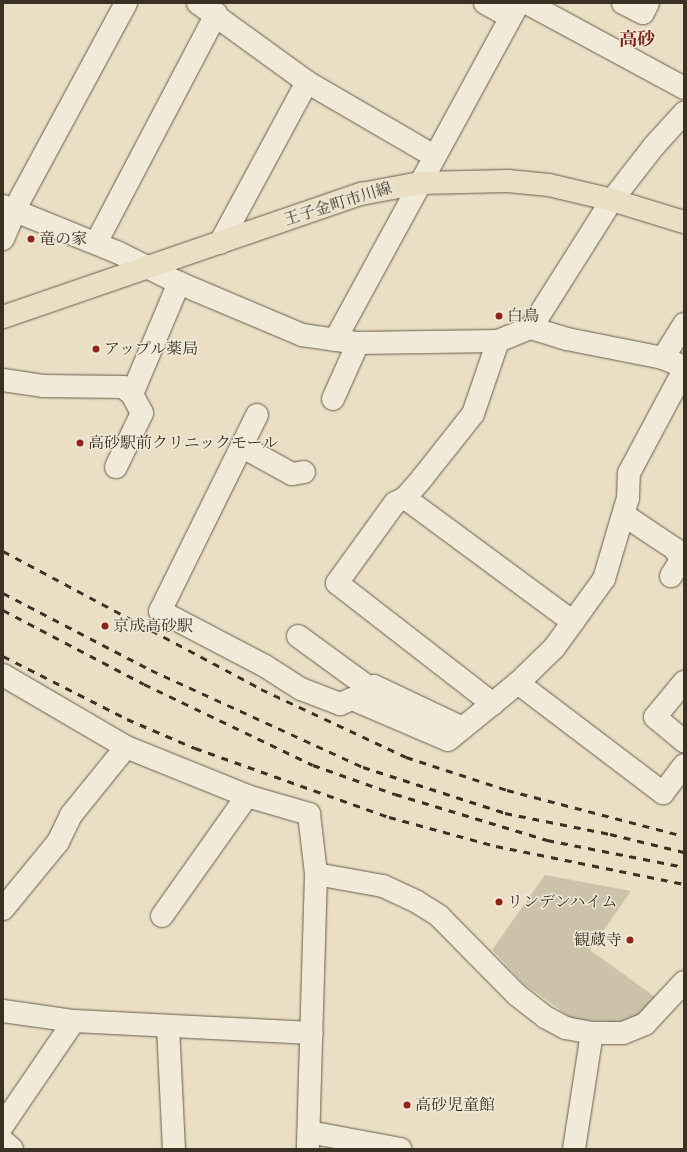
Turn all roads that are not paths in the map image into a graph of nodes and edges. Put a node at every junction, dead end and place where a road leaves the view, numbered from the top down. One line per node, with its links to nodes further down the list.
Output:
1 (126, 3): 15 (street)
2 (198, 3): 8 (street)
3 (485, 3): 7 (street)
4 (527, 3): 10 (street)
5 (623, 3): 6 (street)
6 (648, 3)
7 (514, 10): 12 (street)
8 (216, 14): 9 (street); 18 (street)
9 (307, 82): 12 (street); 19 (street)
10 (684, 88)
11 (684, 113): 14 (street)
12 (434, 156): 13 (street)
13 (420, 183): 14 (main road, 王子金町市川線); 19 (main road, 王子金町市川線); 25 (street)
14 (612, 200): 16 (main road, 王子金町市川線); 24 (street)
15 (9, 209): 17 (street); 18 (street)
16 (684, 222)
17 (3, 239)
18 (96, 243): 20 (street)
19 (220, 243): 20 (main road, 王子金町市川線)
20 (149, 266): 21 (street); 22 (main road, 王子金町市川線)
21 (179, 283): 25 (street); 31 (street)
22 (3, 317)
23 (684, 324): 28 (street)
24 (531, 328): 26 (street); 28 (street)
25 (335, 340): 27 (street)
26 (498, 341): 27 (street); 37 (street)
27 (358, 343): 32 (street)
28 (663, 358): 29 (street)
29 (684, 369): 38 (street)
30 (3, 380): 31 (street)
31 (132, 394): 35 (street)
32 (333, 399)
33 (257, 415): 34 (street)
34 (243, 447): 36 (street); 46 (street)
35 (116, 467)
36 (304, 472)
37 (405, 498): 40 (street); 45 (street)
38 (624, 516): 39 (street); 40 (street)
39 (671, 576)
40 (573, 622): 44 (street)
41 (298, 636): 46 (street)
42 (6, 682): 48 (street)
43 (684, 682): 47 (street)
44 (518, 683): 45 (street); 49 (street)
45 (493, 704): 46 (street)
46 (458, 732)
47 (684, 741)
48 (126, 747): 50 (street); 52 (street)
49 (684, 765)
50 (247, 796): 51 (street); 53 (street)
51 (316, 878): 58 (street); 59 (street)
52 (3, 909)
53 (162, 916)
54 (684, 982): 59 (street)
55 (3, 1011): 56 (street)
56 (74, 1021): 57 (street); 60 (street)
57 (168, 1027): 58 (street); 64 (street)
58 (312, 1033): 61 (street)
59 (592, 1033): 66 (street)
60 (3, 1125)
61 (309, 1140): 65 (street)
62 (3, 1141): 63 (street)
63 (12, 1149)
64 (174, 1149)
65 (400, 1149)
66 (574, 1149)

